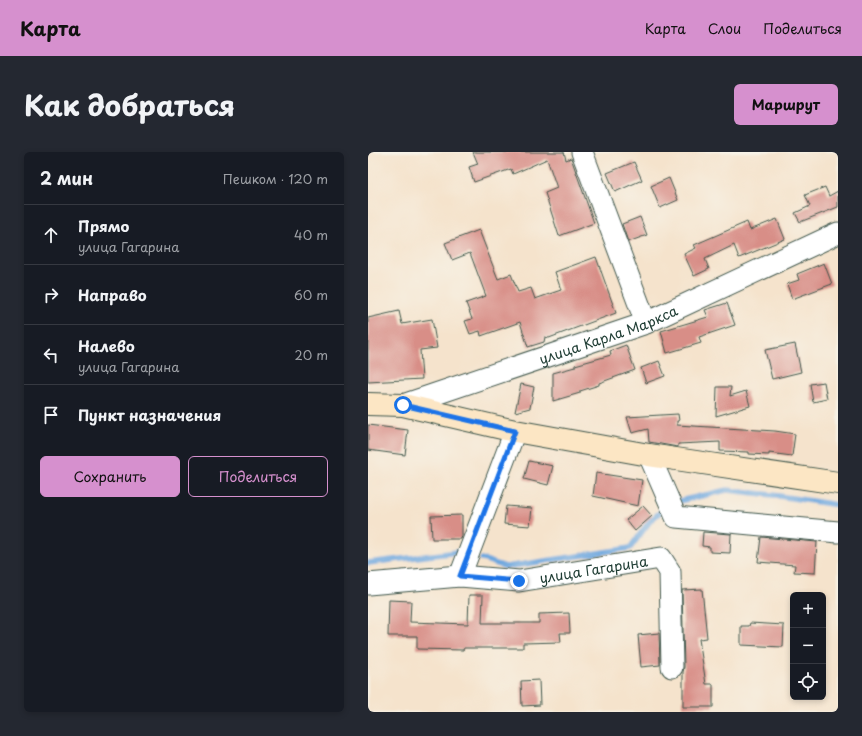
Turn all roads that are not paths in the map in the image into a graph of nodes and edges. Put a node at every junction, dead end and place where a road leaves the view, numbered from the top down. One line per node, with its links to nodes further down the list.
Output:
1 (582, 152): 3 (street)
2 (838, 233): 3 (street, улица Карла Маркса)
3 (646, 323): 5 (street, улица Карла Маркса)
4 (368, 404): 5 (street, улица Карла Маркса)
5 (403, 405): 6 (street)
6 (515, 431): 7 (street); 10 (street)
7 (649, 455): 8 (street); 9 (street)
8 (838, 483)
9 (838, 532)
10 (460, 576): 11 (street, улица Гагарина); 12 (street, улица Гагарина)
11 (368, 584)
12 (672, 667)

